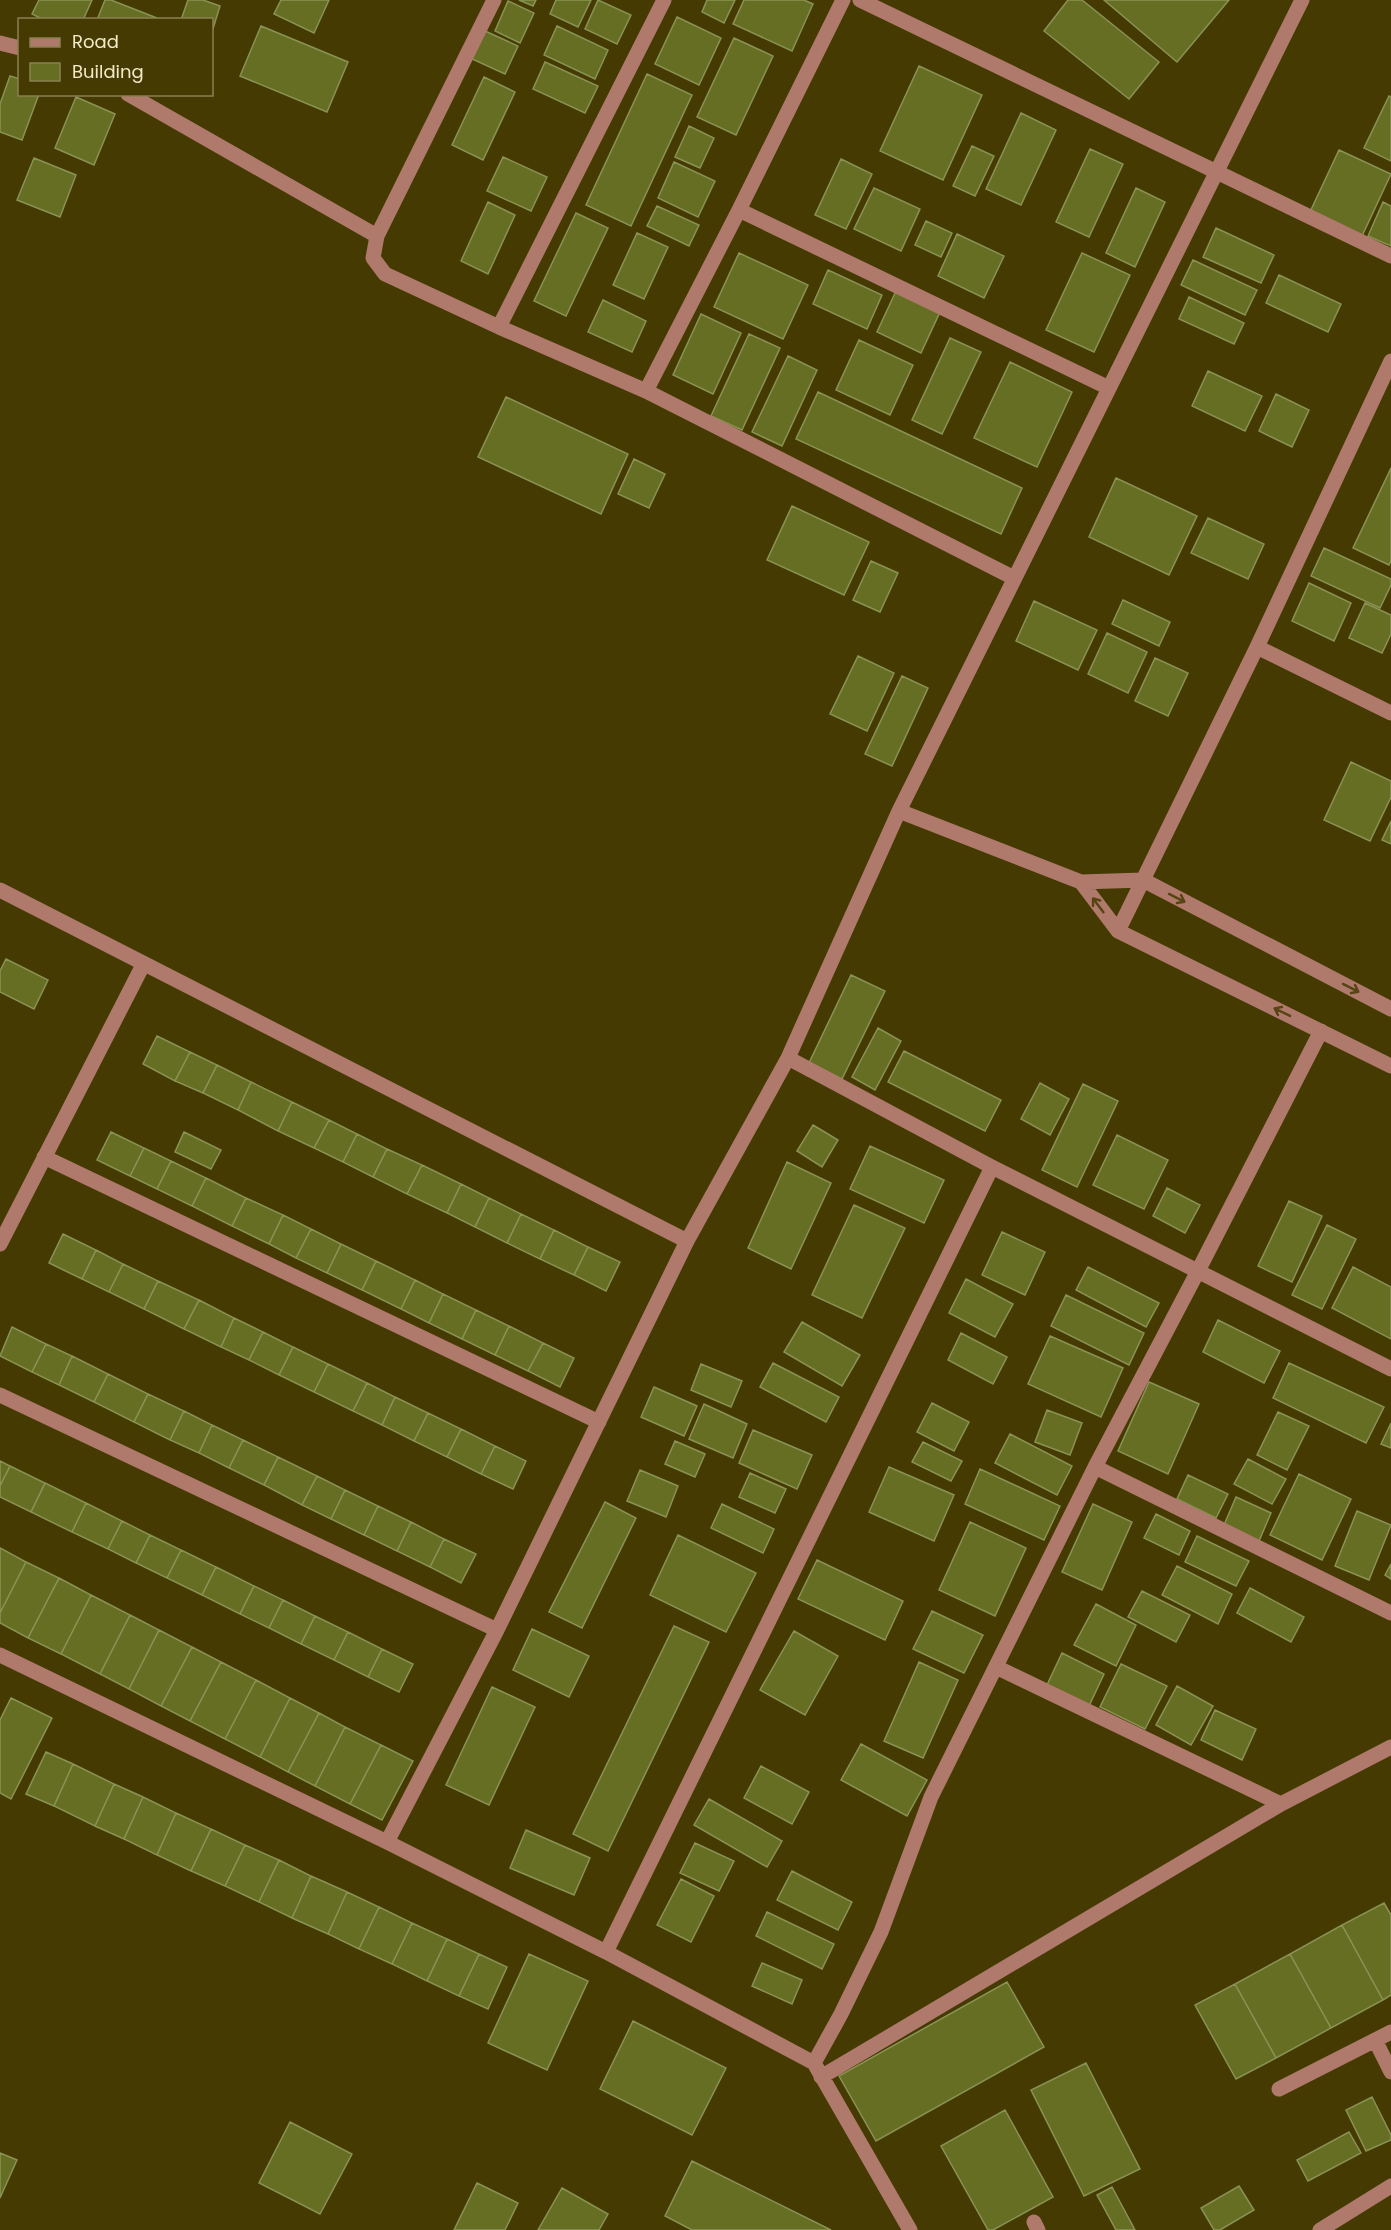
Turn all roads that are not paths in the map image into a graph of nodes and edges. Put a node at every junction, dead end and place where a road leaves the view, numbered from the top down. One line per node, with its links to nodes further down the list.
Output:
1 (494, 0): 11 (street)
2 (664, 0): 13 (street)
3 (843, 0): 10 (street)
4 (860, 0): 9 (street)
5 (1302, 0): 9 (street)
6 (0, 43): 7 (street)
7 (18, 48)
8 (132, 96): 11 (street)
9 (1216, 173): 12 (street); 15 (street)
10 (739, 210): 15 (street); 16 (street)
11 (377, 236): 13 (street)
12 (1391, 256)
13 (499, 327): 16 (street)
14 (1391, 361): 18 (street)
15 (1109, 388): 17 (street)
16 (646, 391): 17 (street)
17 (1014, 578): 20 (street)
18 (1257, 646): 19 (street); 21 (street)
19 (1391, 712)
20 (899, 811): 22 (street); 28 (street)
21 (1143, 880): 22 (street); 24 (street); 26 (street, one-way to 26)
22 (1081, 882): 24 (street, one-way to 22)
23 (0, 890): 25 (street)
24 (1118, 931): 27 (street, one-way to 24)
25 (143, 965): 30 (street); 32 (street)
26 (1391, 1009)
27 (1321, 1031): 29 (street); 34 (street)
28 (788, 1058): 31 (street); 32 (street)
29 (1391, 1066)
30 (44, 1157): 33 (street); 37 (street)
31 (992, 1167): 34 (street); 46 (street)
32 (687, 1241): 37 (street)
33 (0, 1244)
34 (1198, 1271): 35 (street); 38 (street)
35 (1391, 1369)
36 (0, 1395): 40 (street)
37 (599, 1422): 40 (street)
38 (1095, 1467): 39 (street); 42 (street)
39 (1391, 1613)
40 (498, 1630): 45 (street)
41 (0, 1654): 45 (street)
42 (996, 1667): 44 (street); 49 (street)
43 (1391, 1747): 44 (street)
44 (1281, 1804): 49 (street)
45 (387, 1842): 46 (street)
46 (606, 1952): 49 (street)
47 (1391, 2032): 48 (street)
48 (1375, 2040): 50 (street); 51 (street)
49 (817, 2070): 53 (street)
50 (1391, 2072)
51 (1279, 2089)
52 (1391, 2186): 54 (street)
53 (910, 2230)
54 (1320, 2230)

